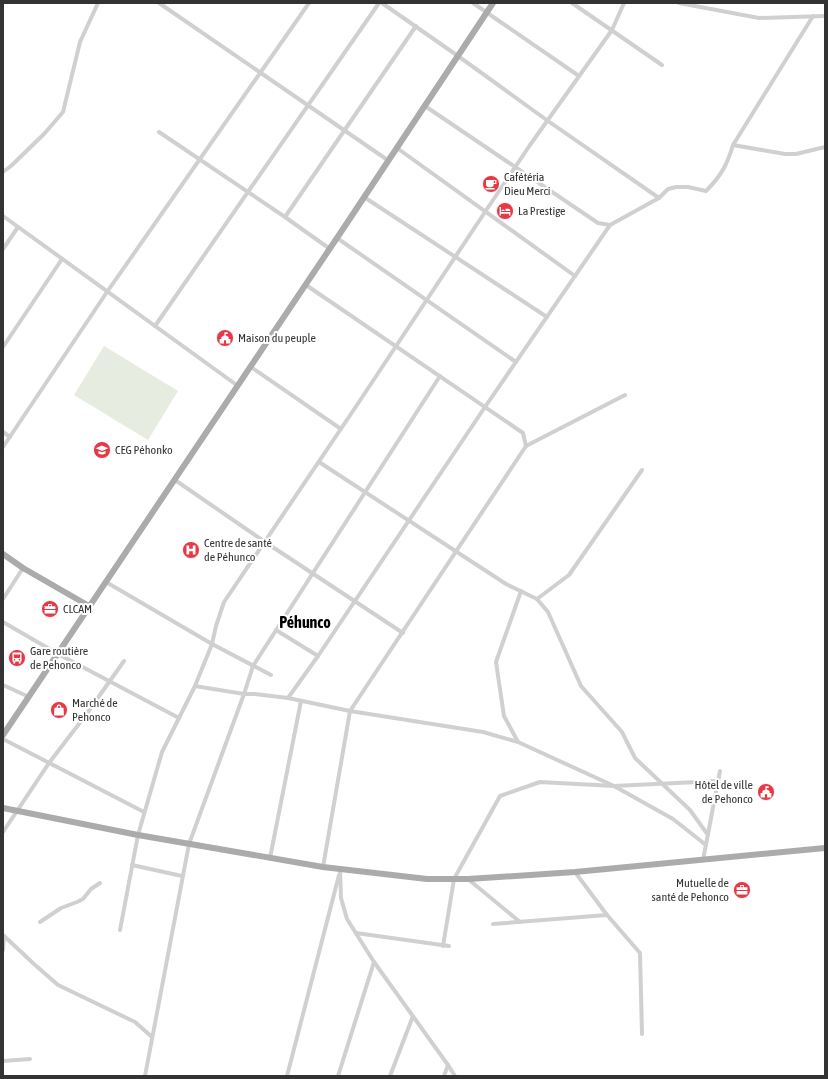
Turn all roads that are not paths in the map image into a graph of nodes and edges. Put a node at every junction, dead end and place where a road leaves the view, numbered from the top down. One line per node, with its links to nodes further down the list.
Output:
1 (98, 3): 31 (street)
2 (159, 3): 10 (street)
3 (309, 3): 18 (street)
4 (380, 3): 14 (street); 20 (street)
5 (474, 3): 11 (street)
6 (493, 3): 11 (main road)
7 (572, 3): 15 (street)
8 (624, 3): 15 (street)
9 (679, 3): 12 (street)
10 (166, 5): 18 (street)
11 (487, 12): 16 (main road); 19 (street)
12 (813, 16): 13 (street); 25 (street)
13 (825, 16)
14 (416, 26): 16 (street); 23 (street)
15 (612, 30): 17 (street); 19 (street)
16 (458, 56): 21 (main road); 22 (street)
17 (662, 65)
18 (261, 73): 20 (street); 28 (street)
19 (579, 76): 22 (street)
20 (308, 106): 23 (street); 32 (street)
21 (425, 106): 27 (main road); 30 (street)
22 (548, 121): 30 (street); 34 (street)
23 (344, 130): 29 (street); 37 (street)
24 (159, 132): 28 (street)
25 (733, 145): 26 (street); 34 (street)
26 (825, 146)
27 (397, 148): 29 (main road); 35 (street)
28 (200, 160): 32 (street); 47 (street)
29 (389, 161): 33 (main road)
30 (516, 167): 35 (street); 38 (street)
31 (3, 172)
32 (248, 192): 37 (street); 50 (street)
33 (364, 197): 40 (main road); 43 (street)
34 (658, 198): 38 (street)
35 (485, 212): 43 (street); 45 (street)
36 (3, 216): 39 (street)
37 (285, 217): 42 (street)
38 (610, 225): 45 (street)
39 (18, 227): 41 (street); 44 (street)
40 (337, 238): 42 (main road); 48 (street)
41 (3, 249)
42 (330, 249): 46 (main road)
43 (455, 257): 48 (street); 49 (street)
44 (62, 259): 47 (street); 52 (street)
45 (575, 276): 49 (street)
46 (306, 285): 51 (street); 54 (main road)
47 (107, 292): 50 (street); 61 (street)
48 (427, 300): 51 (street); 53 (street)
49 (547, 317): 53 (street)
50 (155, 326): 56 (street)
51 (396, 346): 55 (street); 59 (street)
52 (3, 347)
53 (516, 362): 58 (street)
54 (251, 367): 56 (main road); 59 (street)
55 (440, 376): 58 (street); 67 (street)
56 (238, 386): 66 (main road)
57 (625, 395): 62 (street)
58 (485, 407): 62 (street); 68 (street)
59 (341, 429): 64 (street)
60 (3, 432): 61 (street)
61 (10, 437): 63 (street)
62 (526, 446): 70 (street)
63 (3, 447)
64 (319, 462): 67 (street); 69 (street)
65 (642, 470): 77 (street)
66 (175, 480): 69 (street); 74 (main road)
67 (365, 492): 68 (street); 73 (street)
68 (409, 520): 70 (street); 78 (street)
69 (265, 542): 73 (street); 83 (street)
70 (456, 551): 75 (street); 82 (street)
71 (3, 554): 72 (main road)
72 (23, 568): 76 (street); 79 (main road)
73 (312, 573): 78 (street); 81 (street)
74 (106, 582): 79 (main road); 83 (street)
75 (521, 591): 77 (street); 100 (street)
76 (3, 599)
77 (537, 599): 104 (street)
78 (355, 601): 82 (street); 85 (street)
79 (89, 606): 84 (main road)
80 (3, 622): 84 (street)
81 (276, 630): 85 (street); 87 (street)
82 (403, 633): 96 (street)
83 (212, 644): 87 (street); 91 (street)
84 (58, 654): 89 (street); 93 (main road)
85 (318, 656): 94 (street)
86 (124, 661): 89 (street)
87 (253, 666): 88 (street); 92 (street)
88 (271, 675)
89 (110, 681): 97 (street); 101 (street)
90 (3, 685): 93 (street)
91 (194, 686): 92 (street); 97 (street)
92 (244, 694): 94 (street); 112 (street)
93 (29, 697): 98 (main road)
94 (288, 698): 95 (street)
95 (301, 701): 96 (street); 115 (street)
96 (350, 711): 100 (street); 118 (street)
97 (179, 718): 108 (street)
98 (3, 735)
99 (3, 739): 101 (street)
100 (518, 742): 105 (street)
101 (49, 764): 107 (street); 108 (street)
102 (720, 771): 103 (street)
103 (718, 781): 104 (street); 111 (street)
104 (662, 784): 105 (street); 111 (street)
105 (614, 786): 113 (street); 122 (street)
106 (3, 808): 107 (main road)
107 (18, 811): 109 (street); 110 (main road)
108 (144, 812): 110 (street)
109 (3, 832)
110 (138, 835): 112 (main road); 117 (street)
111 (708, 835): 113 (street)
112 (189, 844): 115 (main road); 121 (street)
113 (706, 844): 116 (street)
114 (825, 848): 116 (main road)
115 (270, 858): 118 (main road)
116 (703, 860): 120 (main road)
117 (132, 865): 121 (street); 129 (street)
118 (323, 867): 119 (main road)
119 (340, 869): 122 (main road); 130 (street); 143 (street)
120 (575, 872): 123 (main road); 125 (street)
121 (182, 876): 138 (street)
122 (454, 879): 123 (main road); 132 (street)
123 (468, 879): 127 (street)
124 (100, 883): 126 (street)
125 (607, 915): 127 (street); 137 (street)
126 (40, 922)
127 (520, 922): 128 (street)
128 (493, 924)
129 (120, 930)
130 (356, 933): 132 (street); 135 (street)
131 (4, 935): 134 (street); 138 (street)
132 (443, 946): 133 (street)
133 (449, 946)
134 (3, 950)
135 (374, 962): 136 (street); 144 (street)
136 (413, 1016): 141 (street); 145 (street)
137 (642, 1034)
138 (152, 1038): 142 (street)
139 (30, 1059): 140 (street)
140 (3, 1061)
141 (448, 1065): 146 (street); 147 (street)
142 (145, 1076)
143 (287, 1076)
144 (338, 1076)
145 (390, 1076)
146 (444, 1076)
147 (455, 1076)

